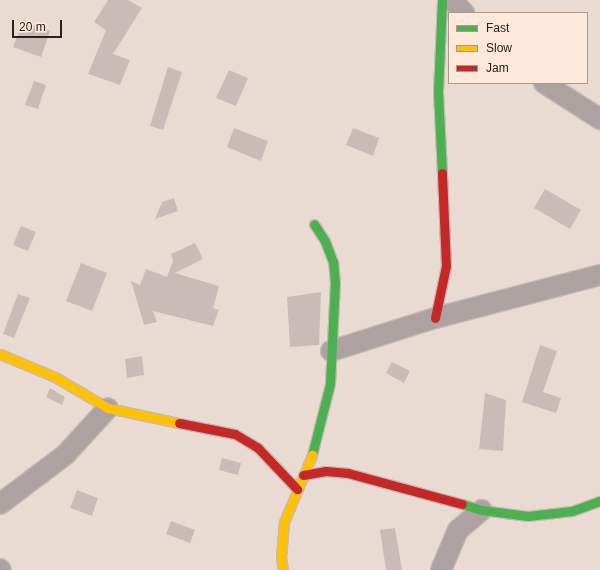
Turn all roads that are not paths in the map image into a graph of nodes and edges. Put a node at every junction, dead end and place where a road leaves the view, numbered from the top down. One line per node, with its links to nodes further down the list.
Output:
1 (442, 0): 8 (street)
2 (452, 0): 3 (street)
3 (463, 12)
4 (546, 84): 5 (street)
5 (600, 119)
6 (314, 224): 9 (street)
7 (600, 275): 8 (street)
8 (436, 318): 9 (street)
9 (331, 351): 12 (street)
10 (0, 354): 11 (street)
11 (108, 408): 13 (street); 15 (street)
12 (303, 475): 13 (street); 16 (street)
13 (297, 489): 17 (street)
14 (600, 501): 16 (street)
15 (0, 504)
16 (482, 510): 18 (street)
17 (283, 570)
18 (441, 570)

